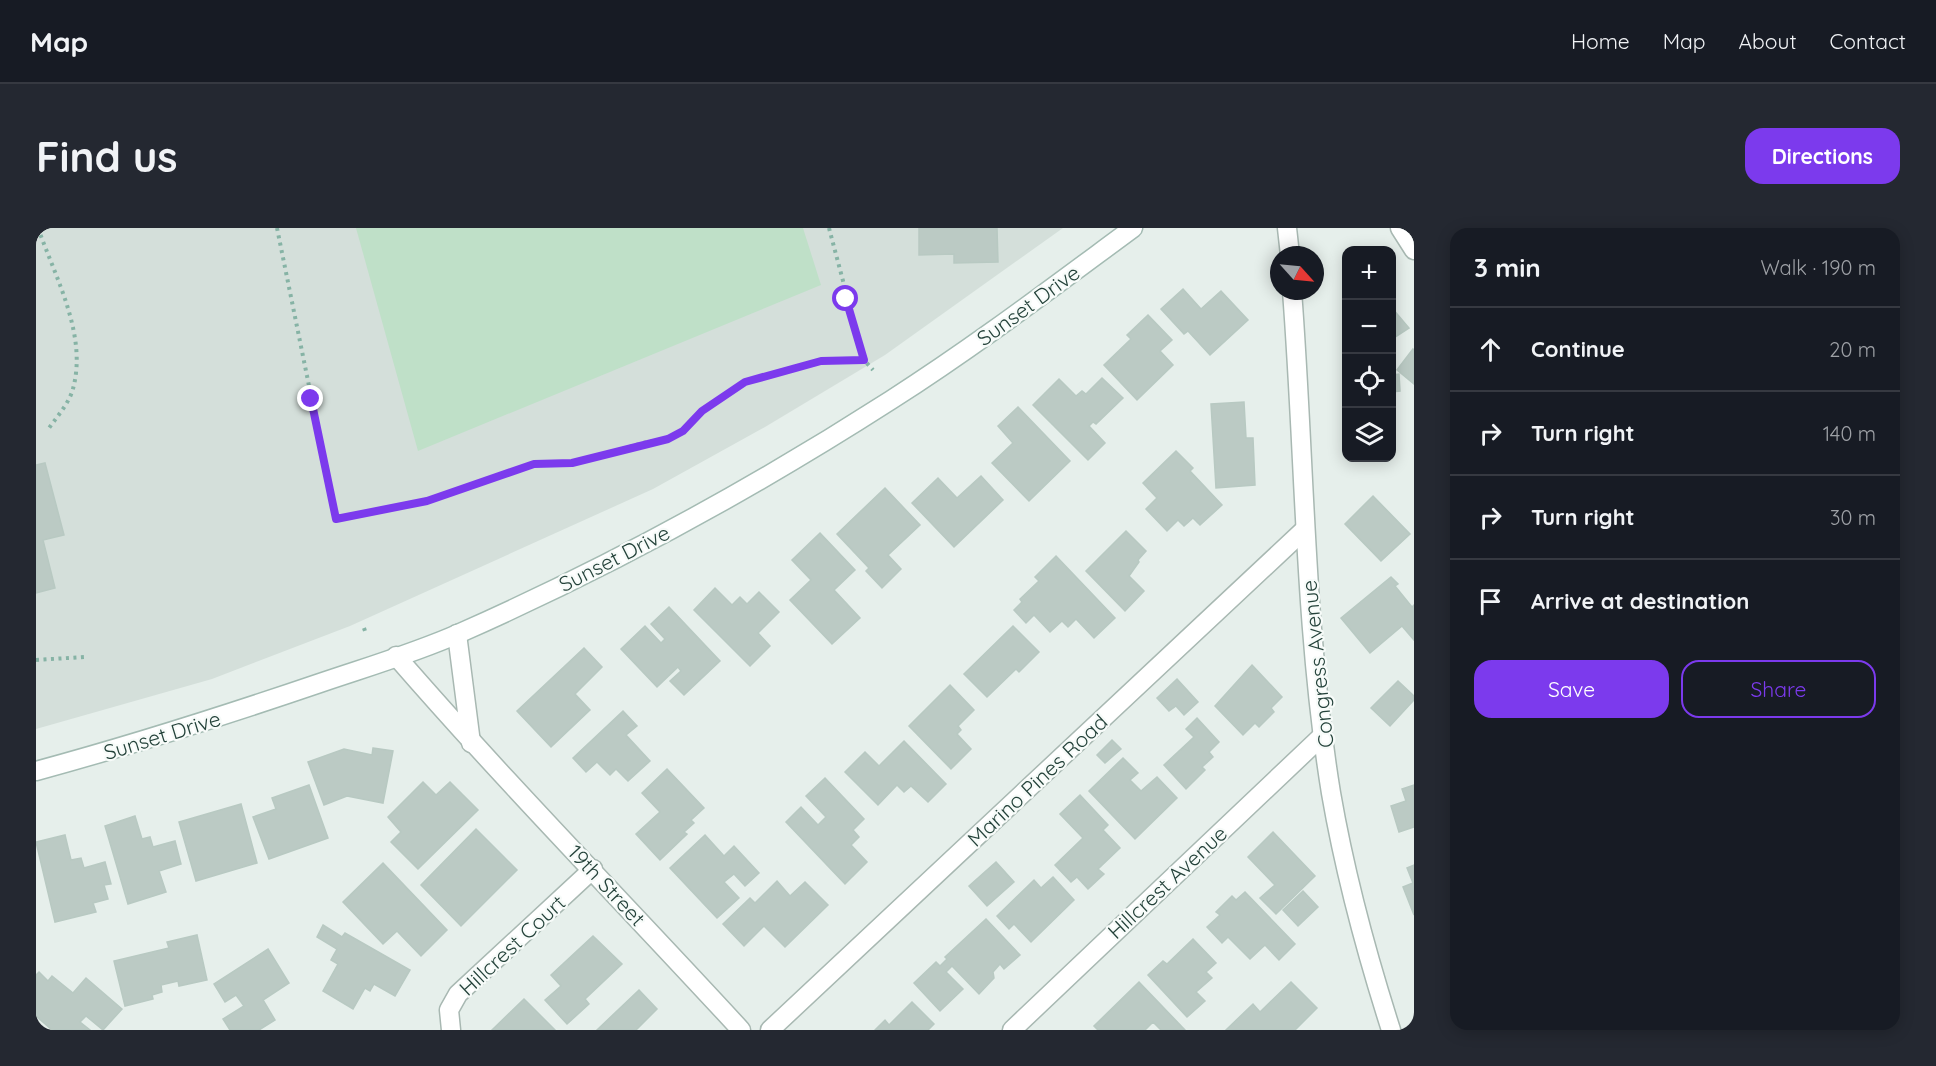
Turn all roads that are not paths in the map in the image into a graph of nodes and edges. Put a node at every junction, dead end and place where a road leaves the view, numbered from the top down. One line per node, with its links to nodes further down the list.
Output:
1 (1133, 228): 8 (street, Sunset Drive)
2 (1287, 228): 4 (street)
3 (1400, 228): 5 (street)
4 (1289, 246)
5 (1414, 250)
6 (1292, 300): 7 (street, Congress Avenue)
7 (1304, 530): 10 (street, Congress Avenue); 16 (street, Marino Pines Road)
8 (457, 634): 9 (street, Sunset Drive); 11 (street)
9 (396, 656): 11 (street, 19th Street); 12 (street, Sunset Drive)
10 (1323, 735): 17 (street, Hillcrest Avenue); 18 (street, Congress Avenue)
11 (471, 743): 13 (street, 19th Street)
12 (36, 771)
13 (593, 869): 14 (street, Hillcrest Court); 15 (street, 19th Street)
14 (451, 1030)
15 (741, 1030)
16 (770, 1030)
17 (1012, 1030)
18 (1391, 1030)

